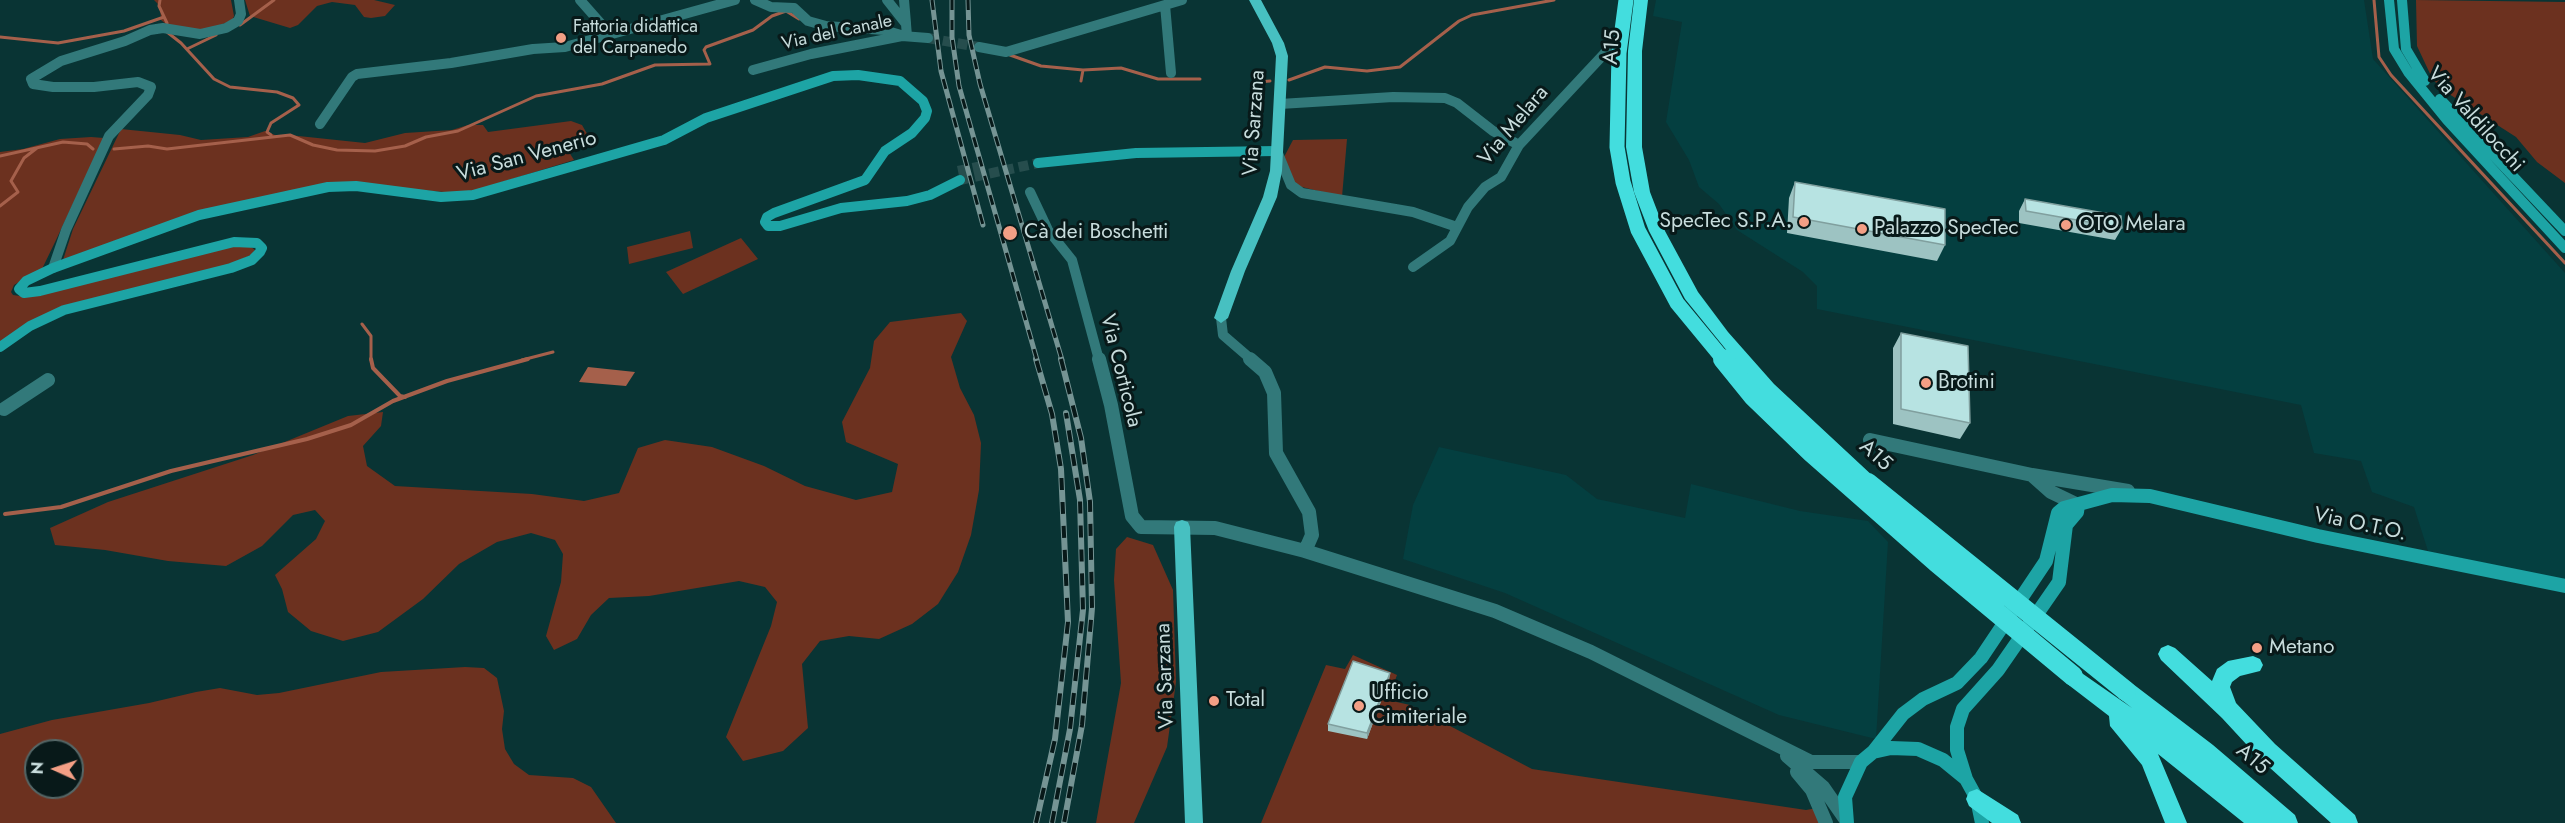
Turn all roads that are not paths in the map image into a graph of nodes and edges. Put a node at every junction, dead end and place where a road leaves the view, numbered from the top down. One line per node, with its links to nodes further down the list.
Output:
1 (238, 0): 33 (street)
2 (580, 0): 16 (street)
3 (735, 0): 16 (street)
4 (754, 0): 17 (street)
5 (886, 0): 15 (street)
6 (904, 0): 15 (street)
7 (1182, 0): 14 (street)
8 (1256, 0): 22 (main road, Via Sarzana)
9 (1626, 0): 50 (highway, A15 / A15, bridge)
10 (1632, 0): 24 (street, Via Melara)
11 (1641, 0): 50 (highway, A15 / A15, bridge)
12 (2389, 0): 31 (street, Via Valdilocchi)
13 (2402, 0): 30 (street, Via Valdilocchi)
14 (1165, 5): 19 (street); 21 (street)
15 (906, 24): 17 (street)
16 (611, 35): 23 (street)
17 (905, 36): 18 (street, Via del Canale); 20 (street, Via del Canale)
18 (928, 38)
19 (979, 47)
20 (753, 70)
21 (1171, 73)
22 (1280, 104): 24 (street); 25 (main road, Via Sarzana)
23 (320, 124)
24 (1519, 145): 29 (street, Via Melara)
25 (1277, 150): 26 (street); 29 (street); 34 (main road, Via Sarzana)
26 (1035, 160)
27 (959, 175): 33 (street, Via San Venerio)
28 (1030, 192): 45 (street, Via Corticola)
29 (1457, 227): 32 (street, Via Melara)
30 (2565, 231)
31 (2565, 248)
32 (1413, 267)
33 (53, 268): 35 (street, Via San Venerio)
34 (1221, 318): 46 (street)
35 (0, 347)
36 (48, 380): 37 (street)
37 (1, 410)
38 (1870, 440): 39 (street, Via O.T.O.)
39 (2032, 475): 40 (street, Via O.T.O.); 41 (street)
40 (2062, 480): 42 (street, Via O.T.O.); 43 (street)
41 (2051, 492): 43 (street); 44 (street)
42 (2150, 496): 43 (street, Via O.T.O.); 47 (street, Via O.T.O.)
43 (2078, 505): 44 (street, Via O.T.O.); 56 (street)
44 (2058, 513): 53 (street)
45 (1182, 527): 46 (street, Via Corticola); 60 (main road, Via Sarzana)
46 (1305, 551): 52 (street, Via Corticola)
47 (2565, 586)
48 (2168, 654): 51 (highway)
49 (2253, 665): 51 (highway)
50 (2121, 706): 54 (highway, A15 / A15); 57 (highway); 66 (highway, A15 / A15)
51 (2230, 711): 69 (highway)
52 (1764, 739): 55 (street); 59 (street); 61 (street)
53 (1874, 752): 55 (street); 56 (street)
54 (2205, 752): 67 (highway, A15 / A15); 68 (highway)
55 (1861, 762): 59 (street)
56 (1966, 779): 58 (street)
57 (2168, 798): 64 (highway); 65 (highway)
58 (1977, 799): 62 (street); 63 (highway)
59 (1846, 821)
60 (1194, 823)
61 (1826, 823)
62 (1982, 823)
63 (2010, 823)
64 (2161, 823)
65 (2176, 823)
66 (2261, 823)
67 (2287, 823)
68 (2300, 823)
69 (2347, 823)

